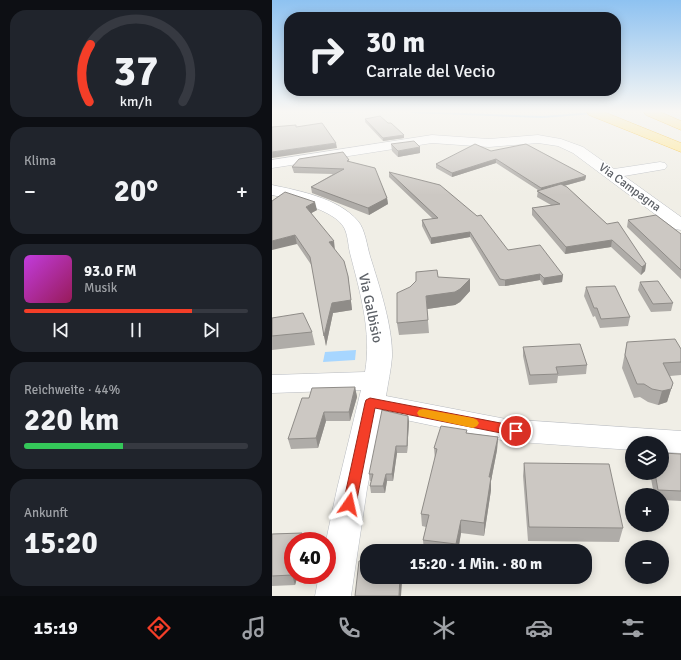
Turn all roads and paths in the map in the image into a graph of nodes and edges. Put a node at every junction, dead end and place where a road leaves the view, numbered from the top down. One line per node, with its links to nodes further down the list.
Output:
1 (420, 140): 7 (street, Via Campagna)
2 (438, 140): 3 (street, Via Campagna)
3 (528, 140)
4 (545, 140): 9 (street, Via Campagna)
5 (661, 140): 6 (highway)
6 (681, 148)
7 (272, 164)
8 (660, 166): 9 (street)
9 (612, 174): 11 (street, Via Campagna)
10 (272, 190): 13 (street, Via Galbisio)
11 (681, 225)
12 (272, 384): 13 (street)
13 (373, 392): 14 (street); 15 (street, Via Galbisio)
14 (681, 442)
15 (333, 596)

